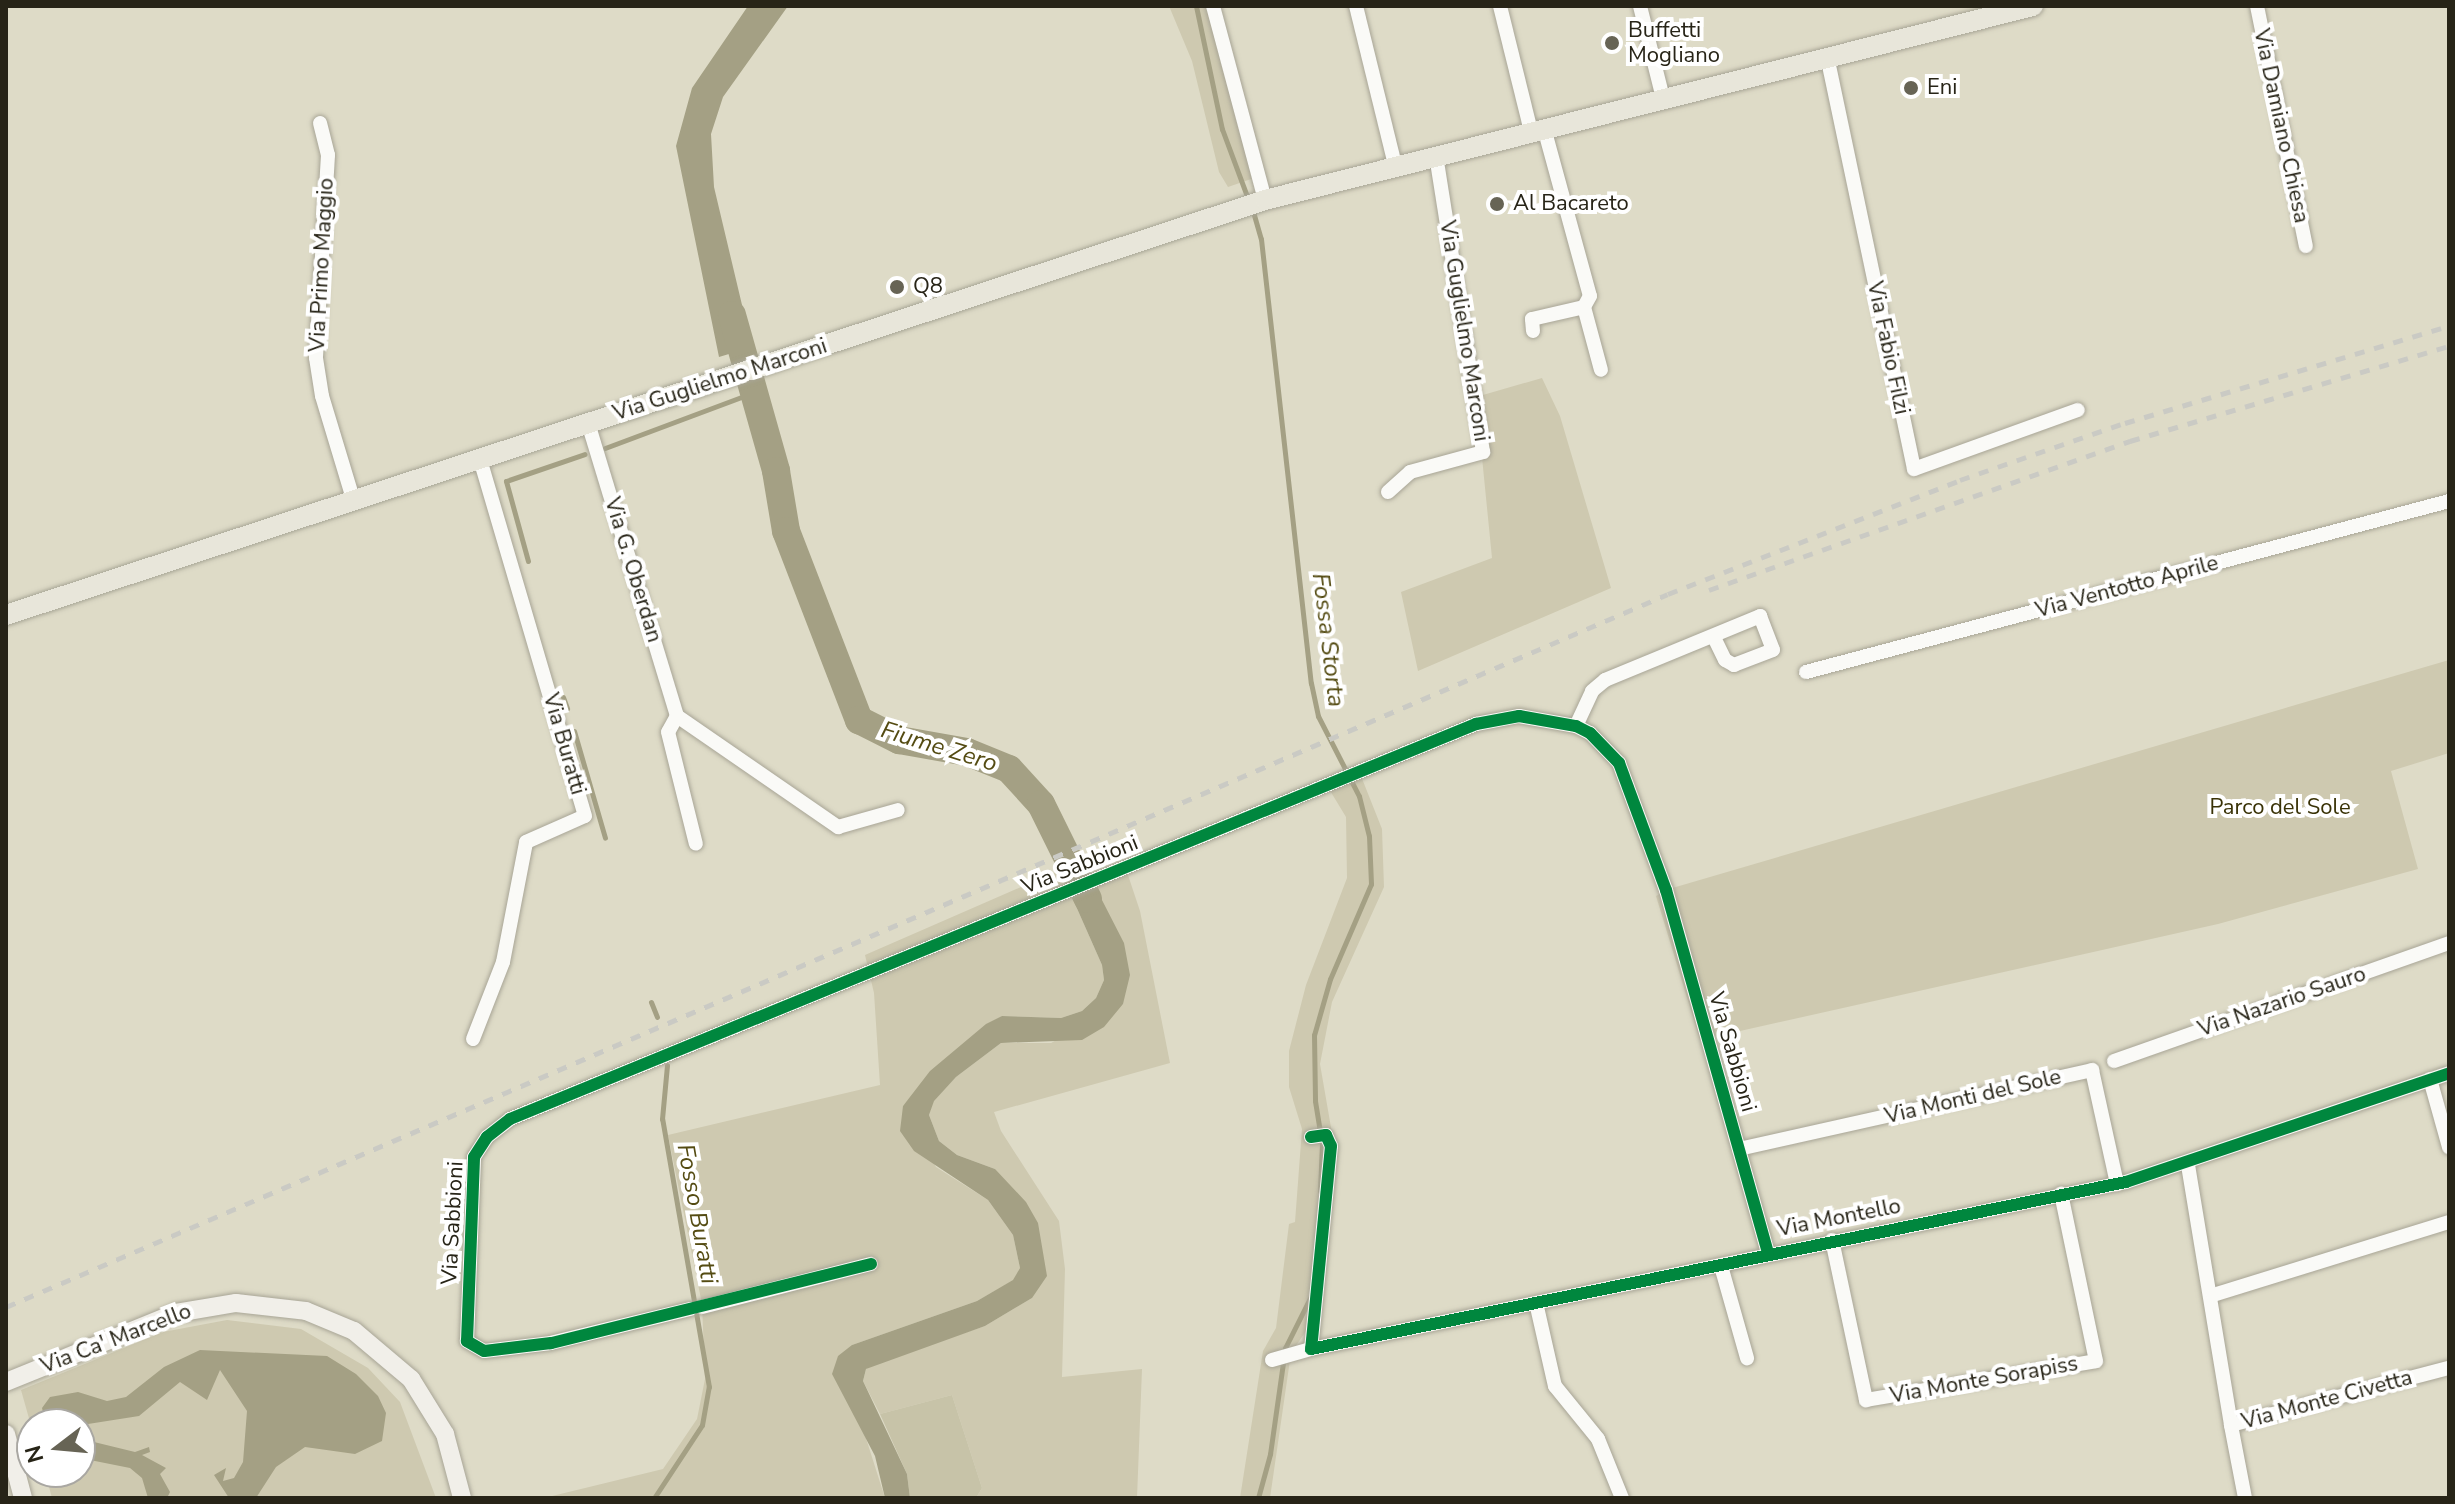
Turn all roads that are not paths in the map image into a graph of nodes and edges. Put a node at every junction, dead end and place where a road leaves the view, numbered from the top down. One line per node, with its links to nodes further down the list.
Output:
1 (1213, 6): 13 (street)
2 (1356, 6): 12 (street)
3 (1500, 6): 10 (street)
4 (1640, 6): 8 (street)
5 (2033, 6): 7 (main road, Via Guglielmo Marconi)
6 (2257, 6): 14 (street, Via Damiano Chiesa)
7 (1827, 56): 8 (main road, Via Guglielmo Marconi); 18 (street, Via Fabio Filzi)
8 (1663, 98): 10 (main road, Via Guglielmo Marconi)
9 (320, 123): 22 (street, Via Primo Maggio)
10 (1538, 129): 11 (main road, Via Guglielmo Marconi); 15 (street)
11 (1436, 155): 12 (main road, Via Guglielmo Marconi); 21 (street, Via Guglielmo Marconi)
12 (1395, 165): 13 (main road, Via Guglielmo Marconi)
13 (1265, 200): 19 (main road, Via Guglielmo Marconi)
14 (2306, 246)
15 (1584, 307): 16 (street); 17 (street)
16 (1533, 331)
17 (1601, 370)
18 (2078, 410)
19 (588, 423): 20 (main road, Via Guglielmo Marconi); 27 (street, Via G. Oberdan)
20 (480, 459): 22 (main road, Via Guglielmo Marconi); 32 (street, Via Buratti)
21 (1388, 492)
22 (353, 499): 24 (main road, Via Guglielmo Marconi)
23 (2449, 501): 26 (street, Via Ventotto Aprile)
24 (6, 615)
25 (1714, 637): 28 (street)
26 (1806, 672)
27 (677, 716): 29 (street); 30 (street, Via G. Oberdan)
28 (1576, 726): 38 (street, Via Sabbioni); 45 (street, Via Sabbioni)
29 (898, 810)
30 (696, 844)
31 (2449, 943): 33 (street, Via Nazario Sauro)
32 (473, 1039)
33 (2114, 1061)
34 (2449, 1073): 35 (street, Via Montello)
35 (2430, 1079): 37 (street); 39 (street, Via Montello)
36 (1318, 1136): 49 (street)
37 (2449, 1147)
38 (1739, 1149): 40 (street, Via Monti del Sole); 44 (street, Via Sabbioni)
39 (2188, 1165): 40 (street, Via Montello); 47 (street)
40 (2117, 1184): 41 (street, Via Montello)
41 (2061, 1194): 43 (street, Via Montello); 43 (street, Via Monte Sorapiss)
42 (2449, 1222): 47 (street)
43 (1832, 1240): 44 (street, Via Montello)
44 (1768, 1253): 46 (street, Via Montello)
45 (871, 1264)
46 (1721, 1266): 48 (street, Via Montello); 50 (street)
47 (2213, 1295): 54 (street)
48 (1537, 1307): 49 (street, Via Montello); 58 (street)
49 (1311, 1349): 51 (street, Via Montello)
50 (1747, 1358)
51 (1274, 1359)
52 (2449, 1368): 54 (street, Via Monte Civetta)
53 (6, 1382): 57 (main road, Via Ca' Marcello)
54 (2231, 1425): 59 (street, Via Monte Civetta)
55 (6, 1434): 56 (main road)
56 (23, 1498)
57 (462, 1498)
58 (1622, 1498)
59 (2245, 1498)

